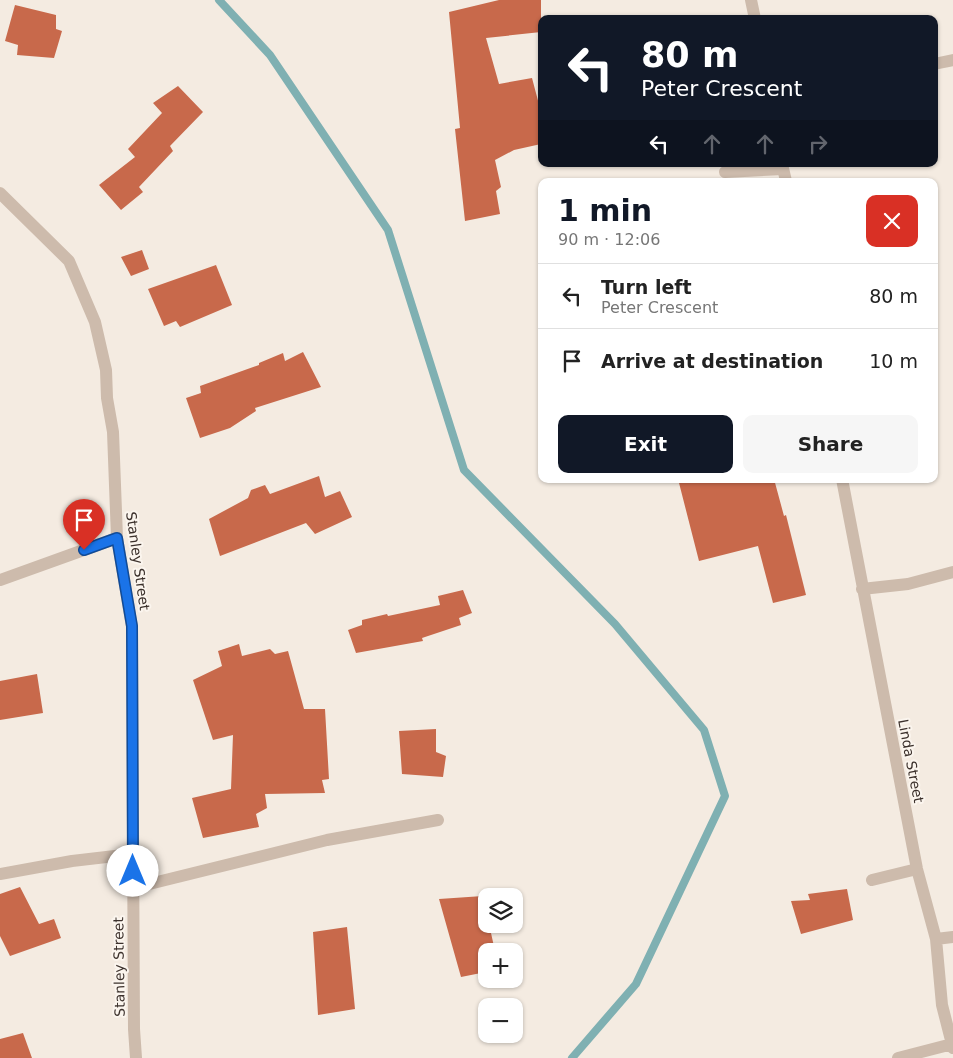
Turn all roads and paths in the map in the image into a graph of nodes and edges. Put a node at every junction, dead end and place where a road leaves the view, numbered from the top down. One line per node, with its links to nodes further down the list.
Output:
1 (751, 0): 2 (street)
2 (753, 15)
3 (953, 60): 4 (street)
4 (938, 63)
5 (784, 171): 6 (street)
6 (725, 172)
7 (0, 193): 9 (street, Stanley Street)
8 (843, 483): 12 (street, Linda Street)
9 (117, 538): 11 (street); 14 (street, Stanley Street)
10 (953, 572): 12 (street)
11 (0, 580)
12 (862, 589): 15 (street, Linda Street)
13 (438, 820): 18 (street)
14 (132, 854): 16 (street); 18 (street, Stanley Street)
15 (917, 870): 17 (street); 20 (street, Linda Street)
16 (0, 874)
17 (872, 880)
18 (133, 888): 22 (street, Stanley Street)
19 (953, 937): 20 (street)
20 (936, 939): 21 (street, Linda Street)
21 (953, 1046): 23 (street)
22 (136, 1058)
23 (898, 1058)

